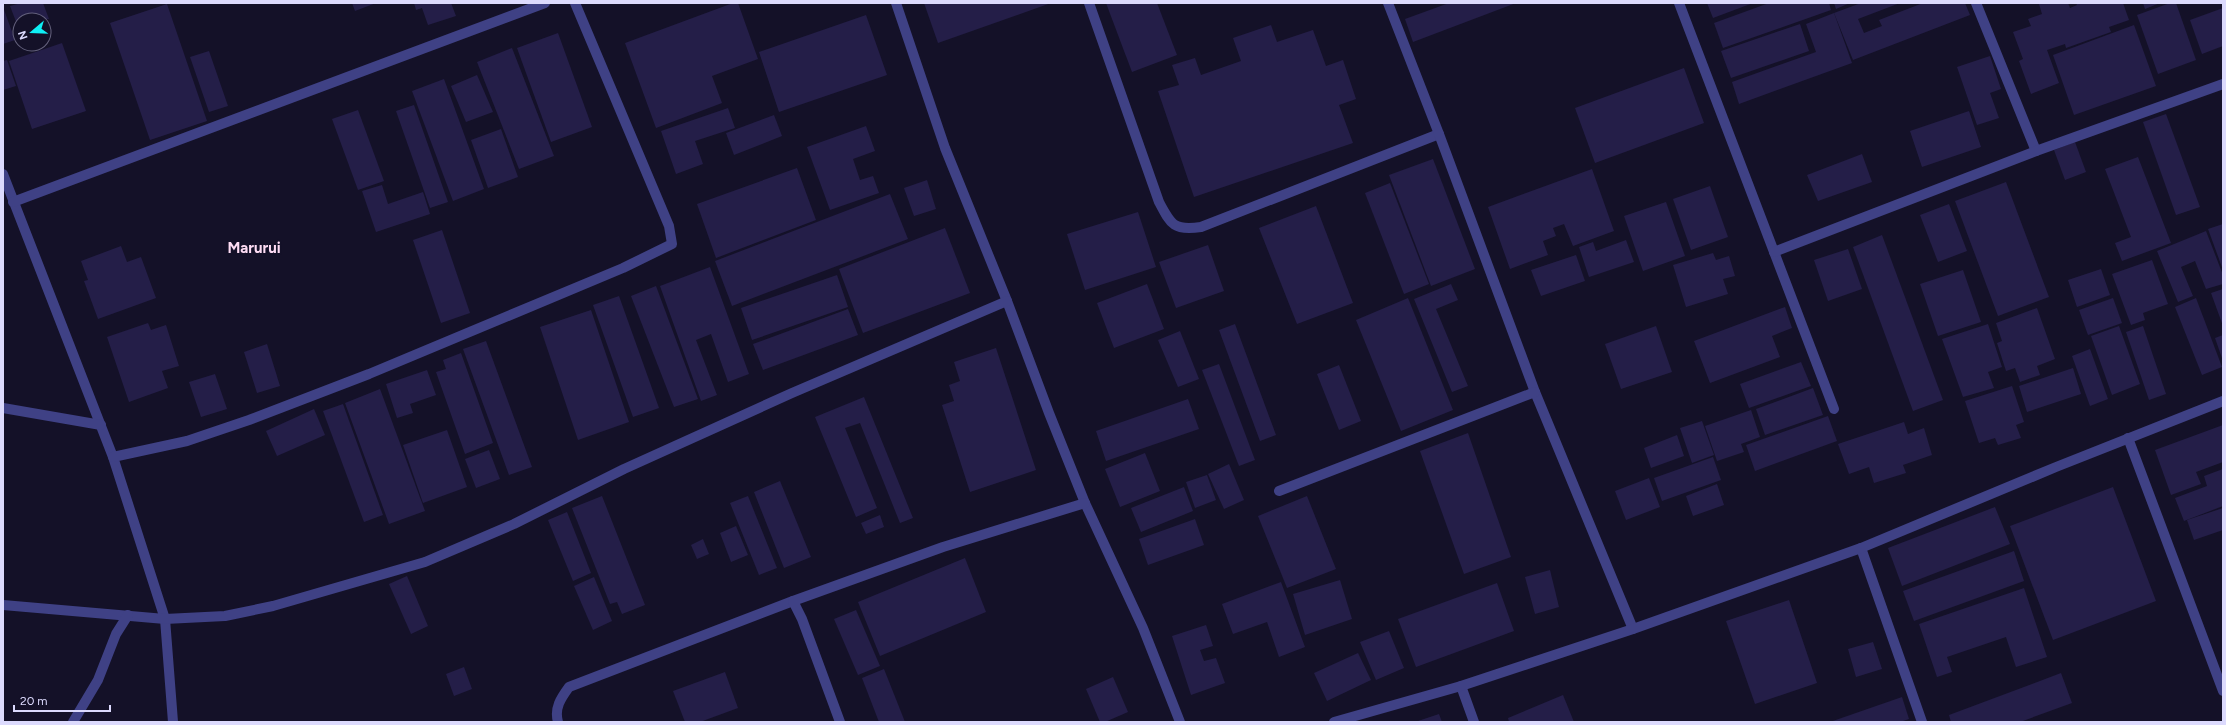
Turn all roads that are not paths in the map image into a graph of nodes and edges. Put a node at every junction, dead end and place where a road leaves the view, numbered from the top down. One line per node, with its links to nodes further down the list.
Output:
1 (545, 3): 12 (street)
2 (575, 3): 21 (street)
3 (896, 3): 14 (street)
4 (1089, 3): 9 (street)
5 (1388, 3): 9 (street)
6 (1679, 3): 13 (street)
7 (1976, 3): 10 (street)
8 (2223, 84): 10 (street)
9 (1439, 134): 15 (street)
10 (2036, 151): 13 (street)
11 (3, 174): 12 (street)
12 (13, 202): 19 (street)
13 (1774, 252): 18 (street)
14 (1008, 301): 23 (street); 28 (street)
15 (1535, 392): 22 (street); 29 (street)
16 (2223, 401): 20 (street)
17 (3, 408): 19 (street)
18 (1834, 409)
19 (101, 425): 21 (street)
20 (2128, 438): 24 (street); 31 (street)
21 (113, 457): 28 (street)
22 (1279, 491)
23 (1086, 503): 25 (street); 36 (street)
24 (1861, 548): 29 (street); 39 (street)
25 (793, 601): 34 (street); 35 (street)
26 (3, 605): 27 (street)
27 (128, 615): 28 (street); 32 (street)
28 (165, 619): 33 (street)
29 (1633, 629): 30 (street)
30 (1461, 686): 37 (street); 38 (street)
31 (2223, 691)
32 (74, 722)
33 (173, 722)
34 (558, 722)
35 (840, 722)
36 (1180, 722)
37 (1334, 722)
38 (1474, 722)
39 (1922, 722)

